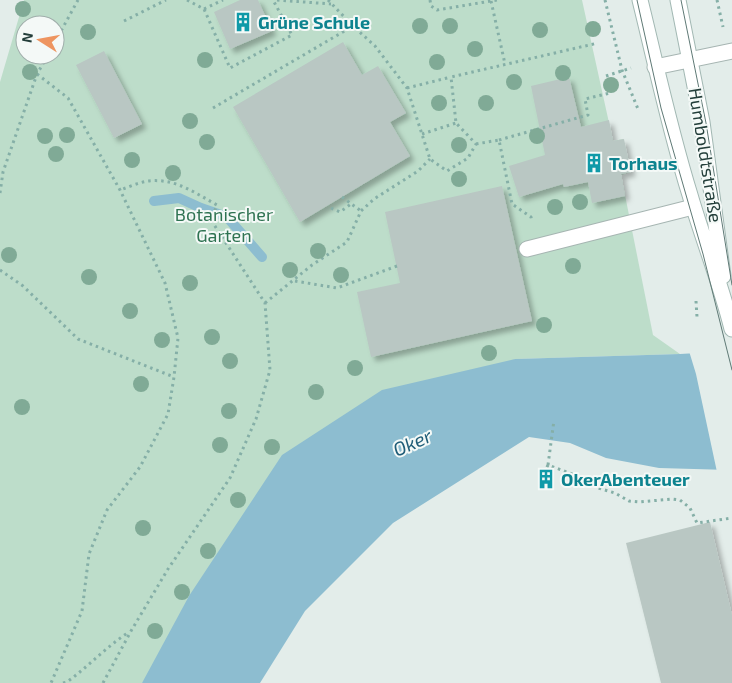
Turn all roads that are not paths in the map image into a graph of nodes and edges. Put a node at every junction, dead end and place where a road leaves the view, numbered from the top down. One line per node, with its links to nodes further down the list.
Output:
1 (640, 0): 5 (main road, Humboldtstraße)
2 (678, 0): 4 (main road, Humboldtstraße)
3 (732, 51): 4 (main road)
4 (691, 60): 5 (main road); 8 (main road, Humboldtstraße)
5 (656, 67): 6 (main road, Humboldtstraße)
6 (693, 207): 7 (main road); 8 (main road, Humboldtstraße)
7 (532, 248)
8 (727, 309): 9 (main road, Humboldtstraße)
9 (732, 329)

